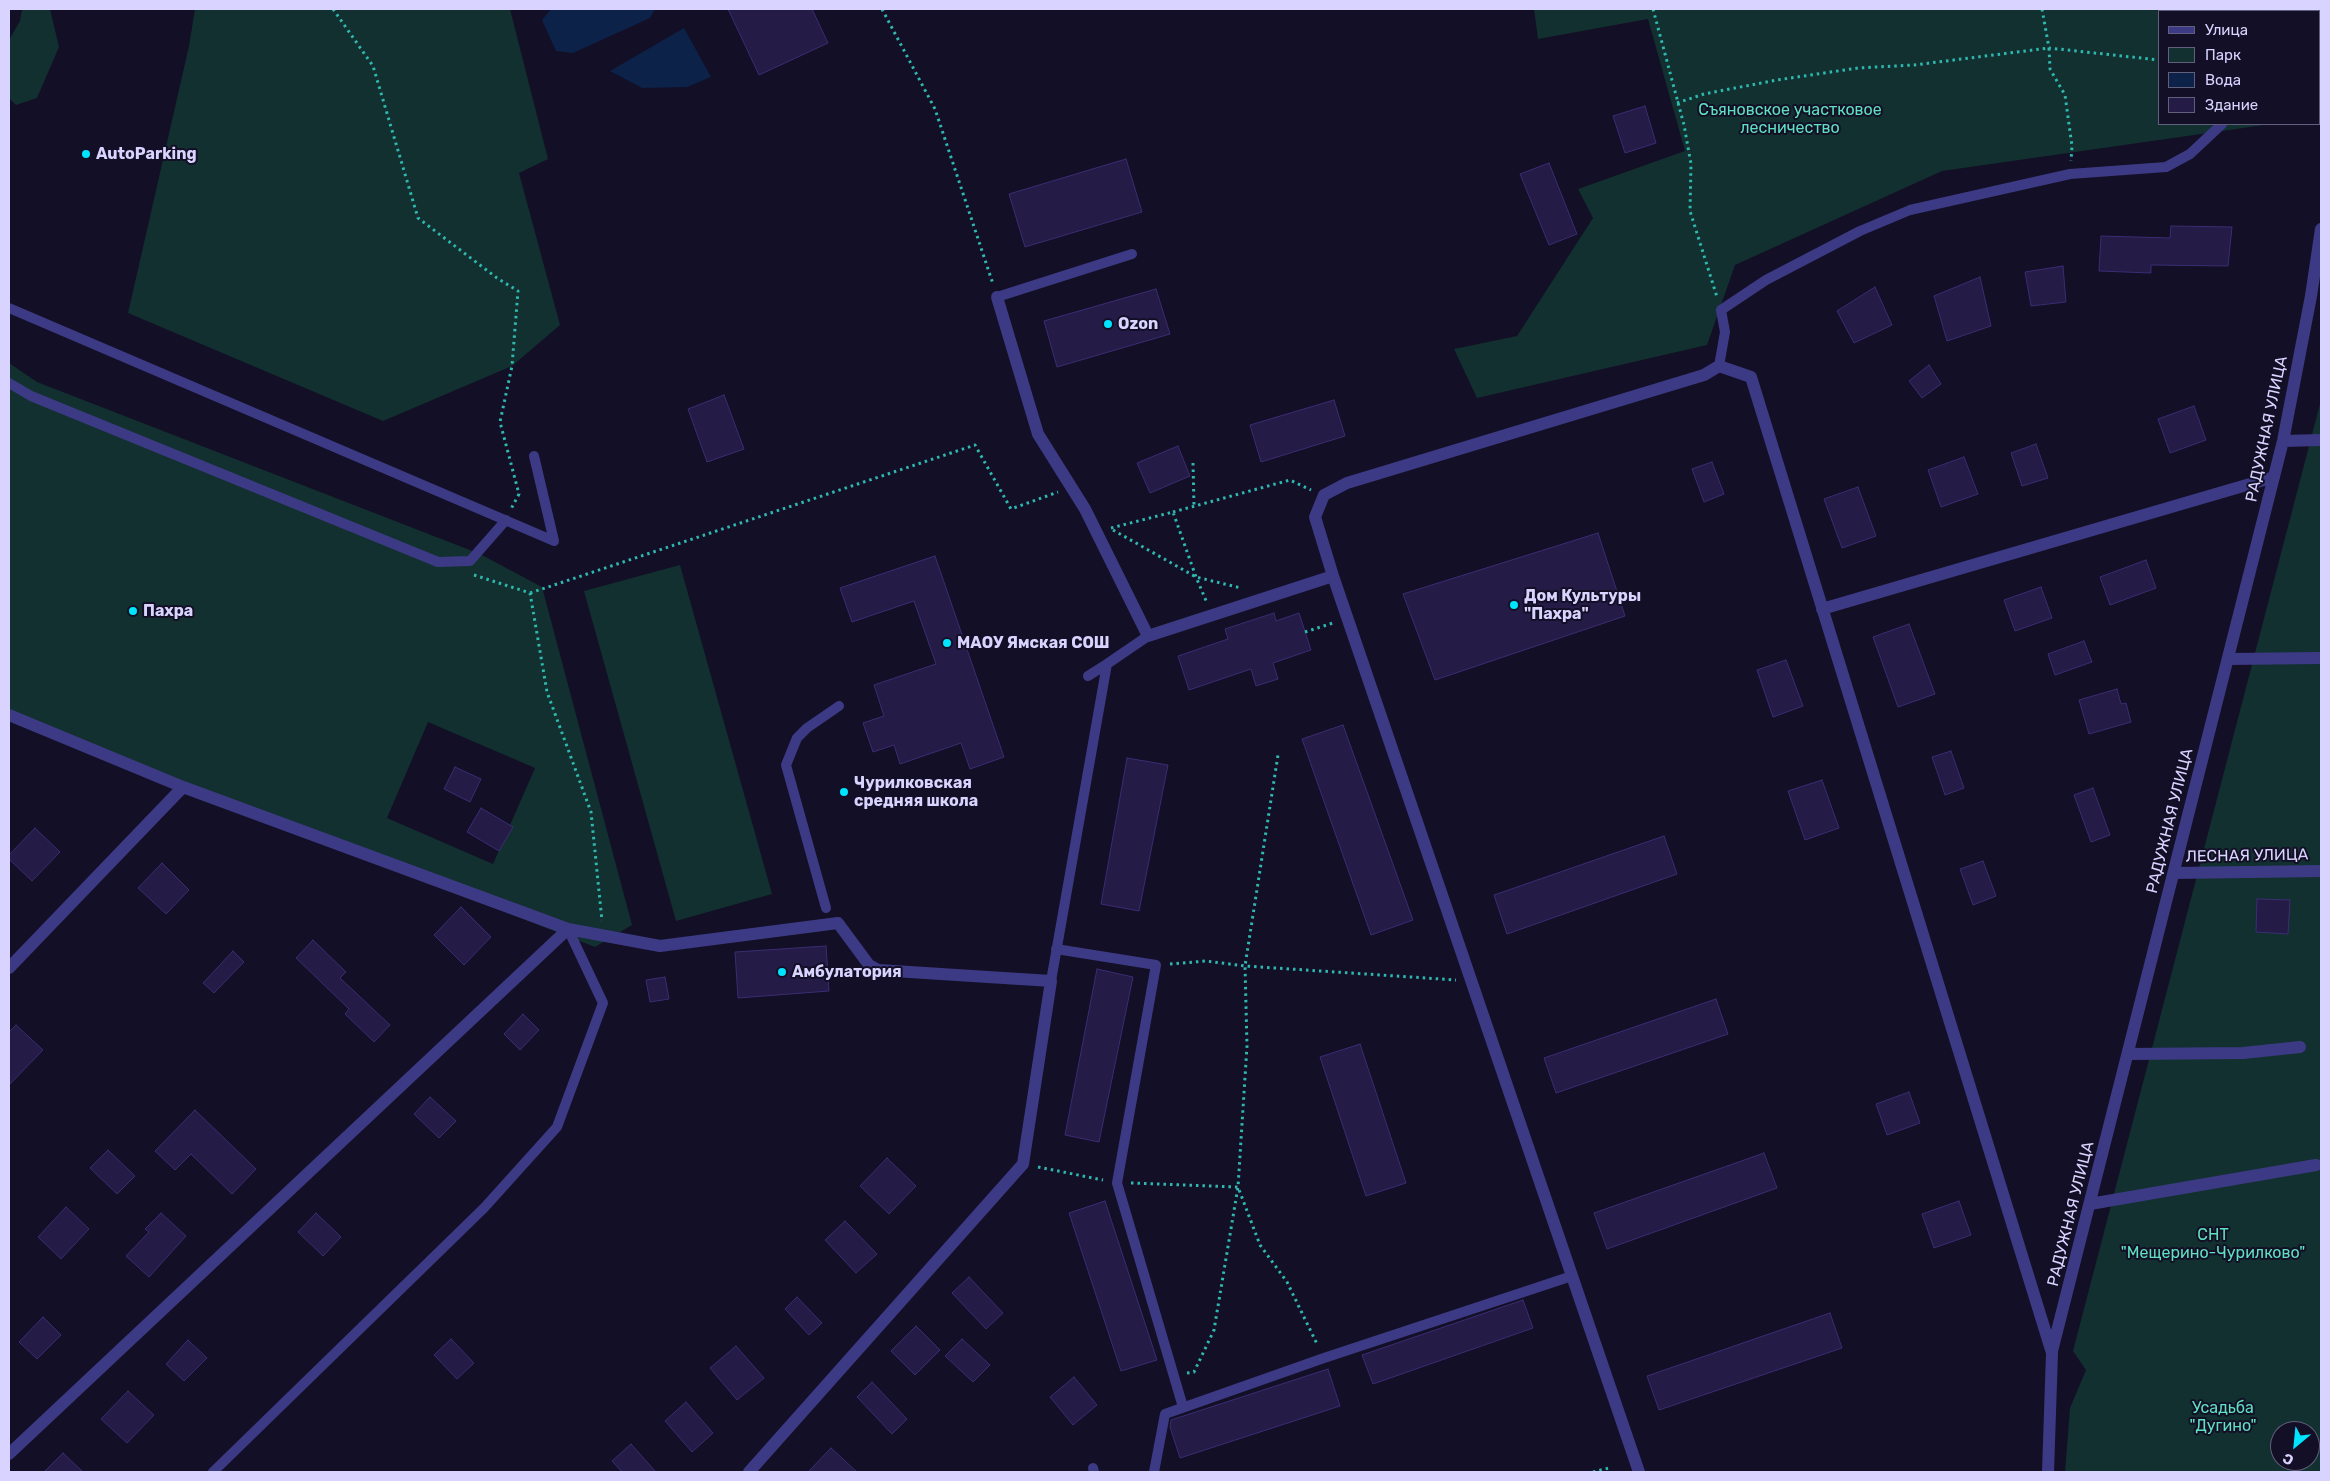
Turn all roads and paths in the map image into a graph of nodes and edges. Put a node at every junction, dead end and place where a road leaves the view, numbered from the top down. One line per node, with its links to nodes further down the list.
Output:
1 (333, 9): 27 (path)
2 (882, 9): 12 (path)
3 (1653, 9): 7 (path)
4 (2042, 9): 5 (path)
5 (2049, 48): 6 (path); 7 (path); 9 (path)
6 (2158, 60)
7 (1677, 103): 14 (path)
8 (2221, 125): 9 (lane)
9 (2070, 174): 14 (lane)
10 (2321, 228): 18 (street, РАДУЖНАЯ УЛИЦА)
11 (1132, 254): 12 (lane)
12 (997, 297): 22 (street)
13 (9, 308): 27 (lane)
14 (1721, 310): 15 (lane)
15 (1719, 366): 23 (street); 34 (street)
16 (9, 383): 29 (lane)
17 (2321, 440): 18 (street)
18 (2284, 441): 21 (street, РАДУЖНАЯ УЛИЦА)
19 (534, 456): 27 (lane)
20 (1193, 463): 24 (path)
21 (2274, 477): 34 (street); 40 (street, РАДУЖНАЯ УЛИЦА)
22 (1072, 487): 26 (street); 33 (path)
23 (1324, 495): 24 (path); 30 (street)
24 (1194, 506): 25 (path)
25 (1173, 512): 28 (path); 31 (path)
26 (1089, 516): 28 (path); 38 (street)
27 (506, 520): 29 (lane)
28 (1111, 528): 31 (path)
29 (444, 562): 33 (path)
30 (1333, 576): 35 (street); 36 (street)
31 (1196, 577): 32 (path); 35 (path)
32 (1242, 589)
33 (530, 593): 50 (path)
34 (1822, 609): 65 (street)
35 (1213, 614): 38 (street)
36 (1348, 619): 37 (path); 56 (street)
37 (1305, 632)
38 (1148, 636): 41 (lane)
39 (2321, 658): 40 (street)
40 (2228, 659): 48 (street, РАДУЖНАЯ УЛИЦА)
41 (1107, 664): 42 (lane); 51 (lane)
42 (1088, 676)
43 (839, 706): 49 (lane)
44 (9, 715): 46 (street)
45 (1278, 755): 53 (path)
46 (183, 787): 50 (street); 54 (street)
47 (2321, 871): 48 (street, ЛЕСНАЯ УЛИЦА)
48 (2174, 873): 58 (street, РАДУЖНАЯ УЛИЦА)
49 (826, 908)
50 (568, 929): 55 (street); 69 (street); 71 (lane)
51 (1056, 948): 52 (lane); 55 (lane)
52 (1156, 964): 53 (path); 61 (lane)
53 (1245, 966): 56 (path); 62 (path)
54 (9, 968)
55 (1050, 981): 59 (street)
56 (1472, 981): 64 (street)
57 (2300, 1047): 58 (street)
58 (2128, 1054): 63 (street, РАДУЖНАЯ УЛИЦА)
59 (1023, 1164): 61 (path); 72 (street)
60 (2316, 1165): 63 (street)
61 (1117, 1183): 62 (path); 67 (lane)
62 (1238, 1187): 66 (path); 67 (path)
63 (2090, 1204): 65 (street, РАДУЖНАЯ УЛИЦА)
64 (1572, 1276): 66 (lane); 75 (street)
65 (2052, 1353): 76 (street)
66 (1324, 1358): 68 (lane)
67 (1175, 1375): 68 (lane)
68 (1183, 1407): 73 (lane)
69 (9, 1454)
70 (1609, 1468): 74 (path)
71 (213, 1472)
72 (749, 1472)
73 (1154, 1472)
74 (1593, 1472)
75 (1639, 1472)
76 (2048, 1472)

